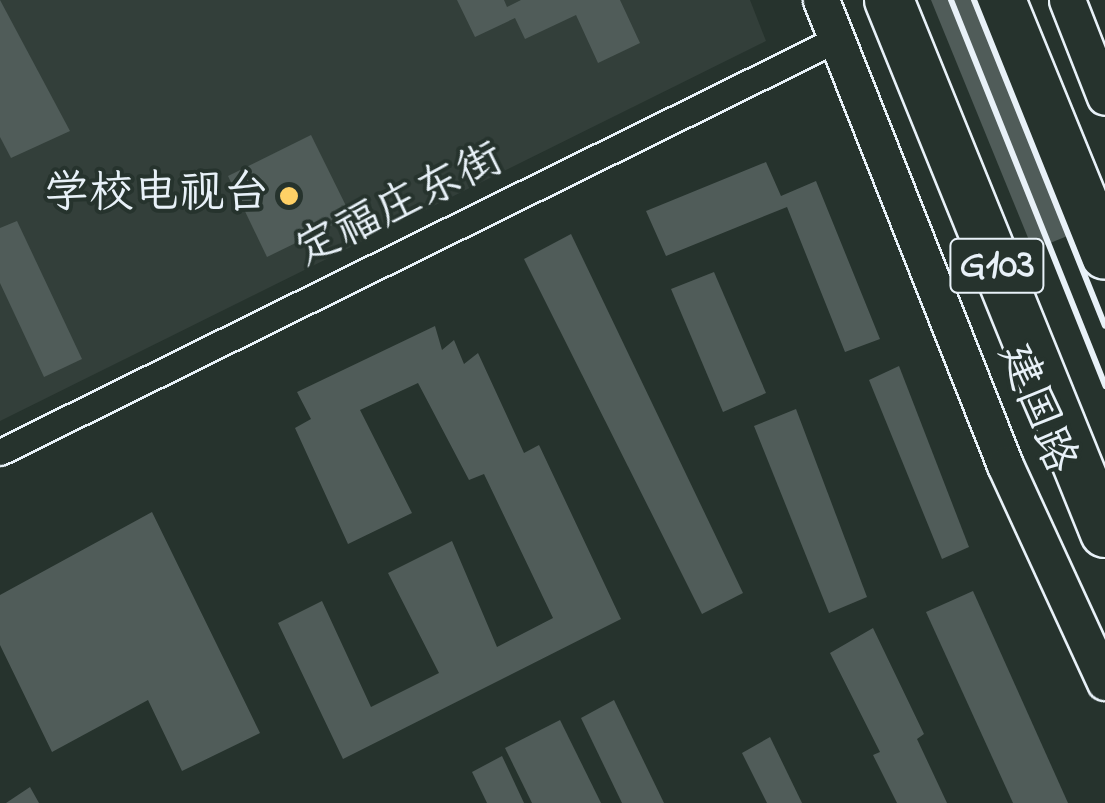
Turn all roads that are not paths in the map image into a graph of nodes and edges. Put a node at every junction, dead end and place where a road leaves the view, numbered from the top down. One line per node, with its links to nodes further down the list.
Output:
1 (821, 0): 5 (main road, 建国路)
2 (890, 0): 9 (highway, G103)
3 (1000, 0): 7 (highway, G103)
4 (1067, 0): 6 (main road)
5 (837, 39): 8 (street, 定福庄东街); 10 (main road, 建国路)
6 (1105, 97)
7 (1105, 255)
8 (0, 452)
9 (1105, 533)
10 (1105, 682)

